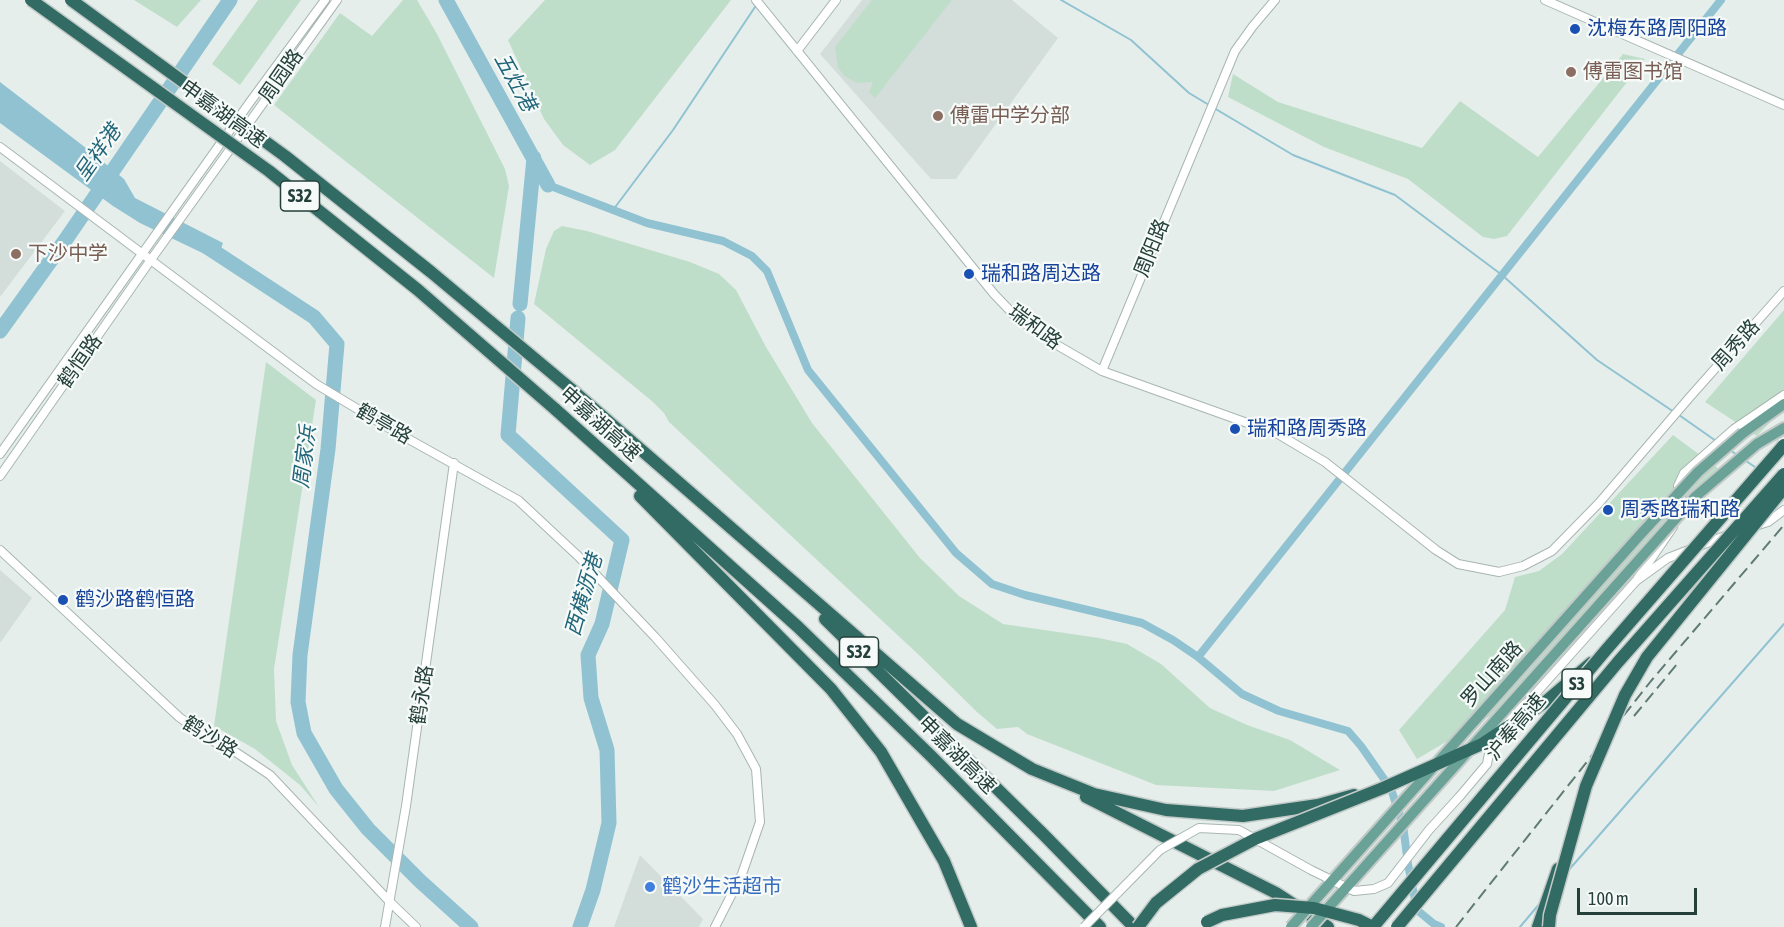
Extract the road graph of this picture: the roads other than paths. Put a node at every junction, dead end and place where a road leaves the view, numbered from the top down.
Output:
1 (31, 0) edge
2 (71, 0) edge
3 (325, 0) edge
4 (337, 0) edge
5 (756, 0) edge
6 (836, 0) edge
7 (1275, 0) edge
8 (1545, 0) edge
9 (797, 51) junction
10 (1784, 105) edge
11 (0, 147) edge
12 (152, 240) joint
13 (161, 246) joint
14 (141, 254) junction
15 (150, 261) junction
16 (1784, 291) edge
17 (1102, 371) junction
18 (571, 389) junction
19 (1784, 395) edge
20 (1784, 404) edge
21 (555, 409) junction
22 (1784, 428) edge
23 (1784, 445) edge
24 (0, 454) edge
25 (454, 463) junction
26 (1784, 474) edge
27 (0, 476) edge
28 (1784, 488) edge
29 (1358, 489) joint
30 (1784, 510) edge
31 (0, 550) edge
32 (1636, 581) junction
33 (1606, 650) junction
34 (1032, 769) junction
35 (1586, 786) junction
36 (1383, 788) junction
37 (390, 902) junction
38 (386, 927) edge
39 (416, 927) edge
40 (715, 927) edge
41 (971, 927) edge
42 (1084, 927) edge
43 (1100, 927) edge
44 (1136, 927) edge
45 (1197, 927) edge
46 (1291, 927) edge
47 (1311, 927) edge
48 (1328, 927) edge
49 (1373, 927) edge
50 (1397, 927) edge
51 (1538, 927) edge
52 (1549, 927) edge

1 - 21 highway, 申嘉湖高速 / S32, bridge
2 - 18 highway, 申嘉湖高速 / S32, bridge
3 - 12 street, 周园路
4 - 13 street, 周园路
5 - 9 street, 瑞和路
6 - 9 street
7 - 17 street, 周阳路
8 - 10 street
9 - 17 street, 瑞和路
11 - 14 street, 鹤亭路
12 - 14 street, 鹤恒路
13 - 15 street, 鹤恒路
14 - 15 street, 鹤亭路
14 - 24 street, 鹤恒路
15 - 25 street, 鹤亭路
15 - 27 street, 鹤恒路
16 - 29 street, 周秀路
17 - 29 street, 瑞和路
18 - 34 highway
18 - 44 highway, 申嘉湖高速 / S32
19 - 32 street, 罗山南路
20 - 46 main road, 罗山南路, bridge
21 - 41 highway
21 - 43 highway, 申嘉湖高速 / S32
22 - 47 main road, 罗山南路, bridge
23 - 33 highway, 沪奉高速 / S3, bridge
25 - 37 street, 鹤永路
25 - 40 street, 鹤亭路
26 - 50 highway, 沪奉高速 / S3, bridge
28 - 35 highway, bridge
30 - 32 street, 罗山南路
31 - 37 street, 鹤沙路
32 - 42 street, 罗山南路, bridge
33 - 36 highway, bridge
33 - 49 highway, 沪奉高速 / S3, bridge
34 - 36 highway, bridge
34 - 48 highway
35 - 51 highway, bridge
35 - 52 highway, bridge
36 - 44 highway, bridge
37 - 38 street, 鹤永路
37 - 39 street, 鹤沙路
45 - 49 highway, bridge

